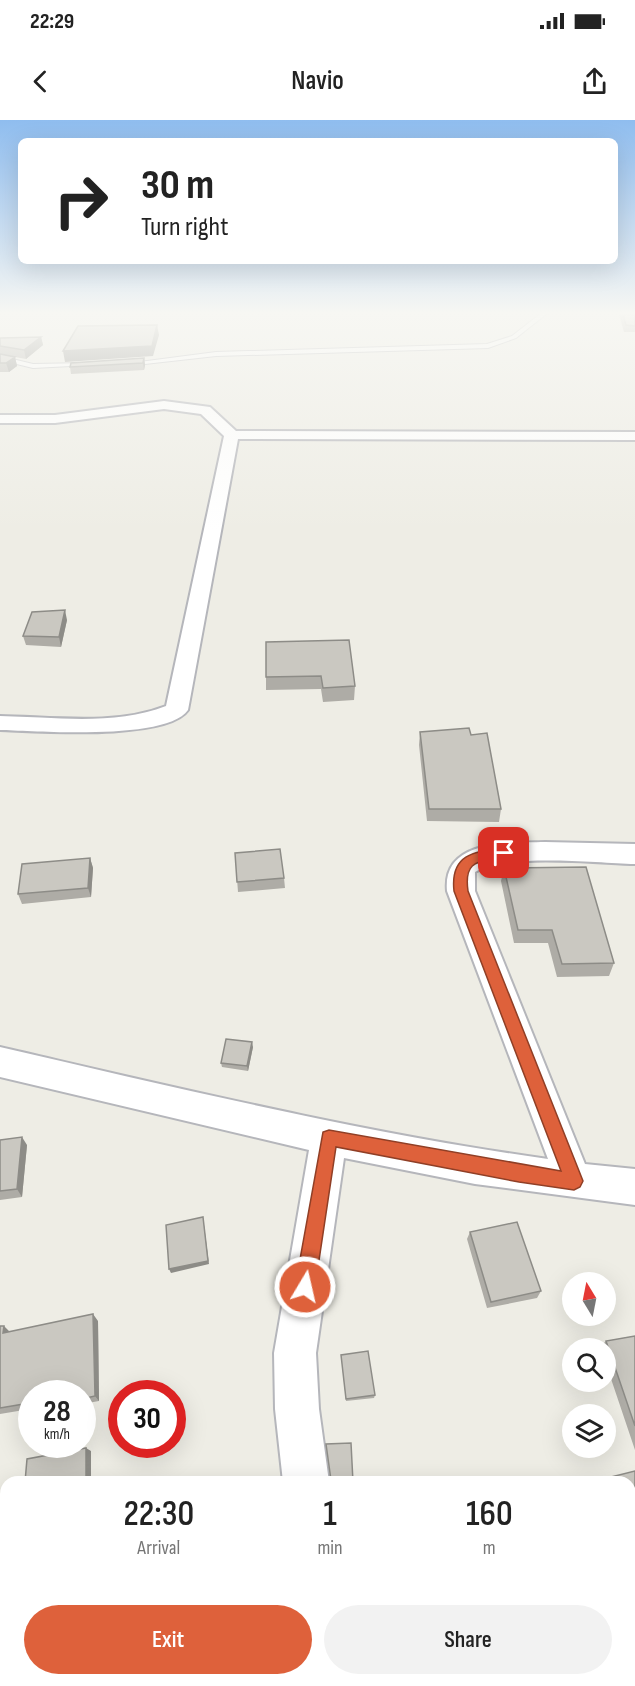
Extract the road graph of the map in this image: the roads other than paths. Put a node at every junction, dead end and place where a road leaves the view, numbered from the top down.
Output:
1 (0, 419) edge
2 (232, 435) junction
3 (635, 435) edge
4 (0, 723) edge
5 (635, 854) edge
6 (0, 1062) edge
7 (329, 1138) junction
8 (574, 1181) junction
9 (635, 1187) edge
10 (305, 1476) edge

1 - 2 street
2 - 3 street
2 - 4 street
5 - 8 street
6 - 7 street
7 - 8 street
7 - 10 street
8 - 9 street

